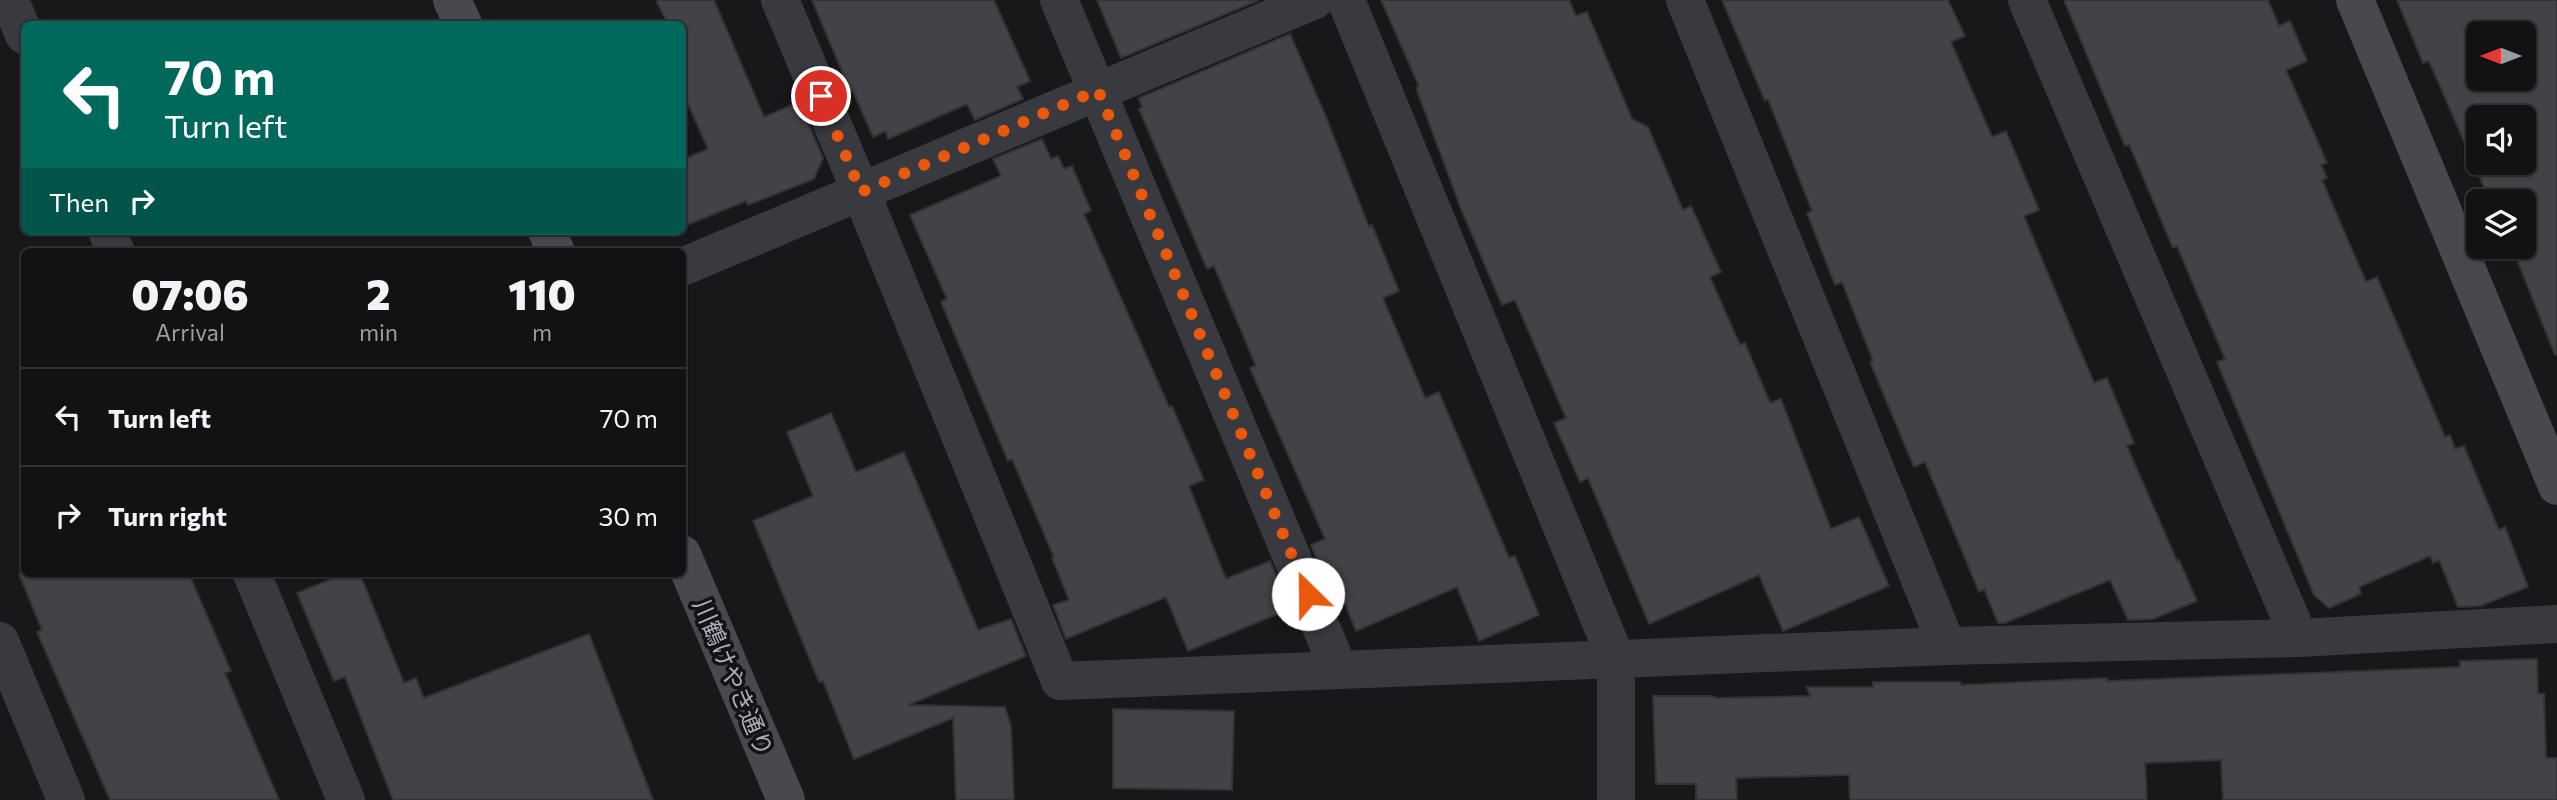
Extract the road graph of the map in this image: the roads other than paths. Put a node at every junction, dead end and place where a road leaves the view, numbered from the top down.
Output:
1 (10, 0) edge
2 (453, 0) edge
3 (780, 0) edge
4 (1059, 0) edge
5 (1315, 0) edge
6 (1346, 0) edge
7 (1685, 0) edge
8 (2027, 0) edge
9 (2355, 0) edge
10 (462, 21) edge
11 (21, 28) edge
12 (1098, 90) junction
13 (861, 192) junction
14 (686, 265) edge
15 (2557, 486) edge
16 (686, 563) edge
17 (253, 577) edge
18 (2557, 624) edge
19 (2299, 638) junction
20 (0, 641) edge
21 (1947, 646) junction
22 (1616, 659) junction
23 (1339, 670) junction
24 (66, 800) edge
25 (346, 800) edge
26 (786, 800) edge
27 (1616, 800) edge

1 - 11 street
2 - 10 street
3 - 13 street
4 - 12 street
5 - 12 street
6 - 22 street
7 - 21 street
8 - 19 street
9 - 15 street
12 - 13 street
12 - 23 street
13 - 14 street
13 - 23 street
16 - 26 street, 川鶴けやき通り
17 - 25 street
18 - 19 street
19 - 21 street
20 - 24 street
21 - 22 street
22 - 23 street
22 - 27 street

